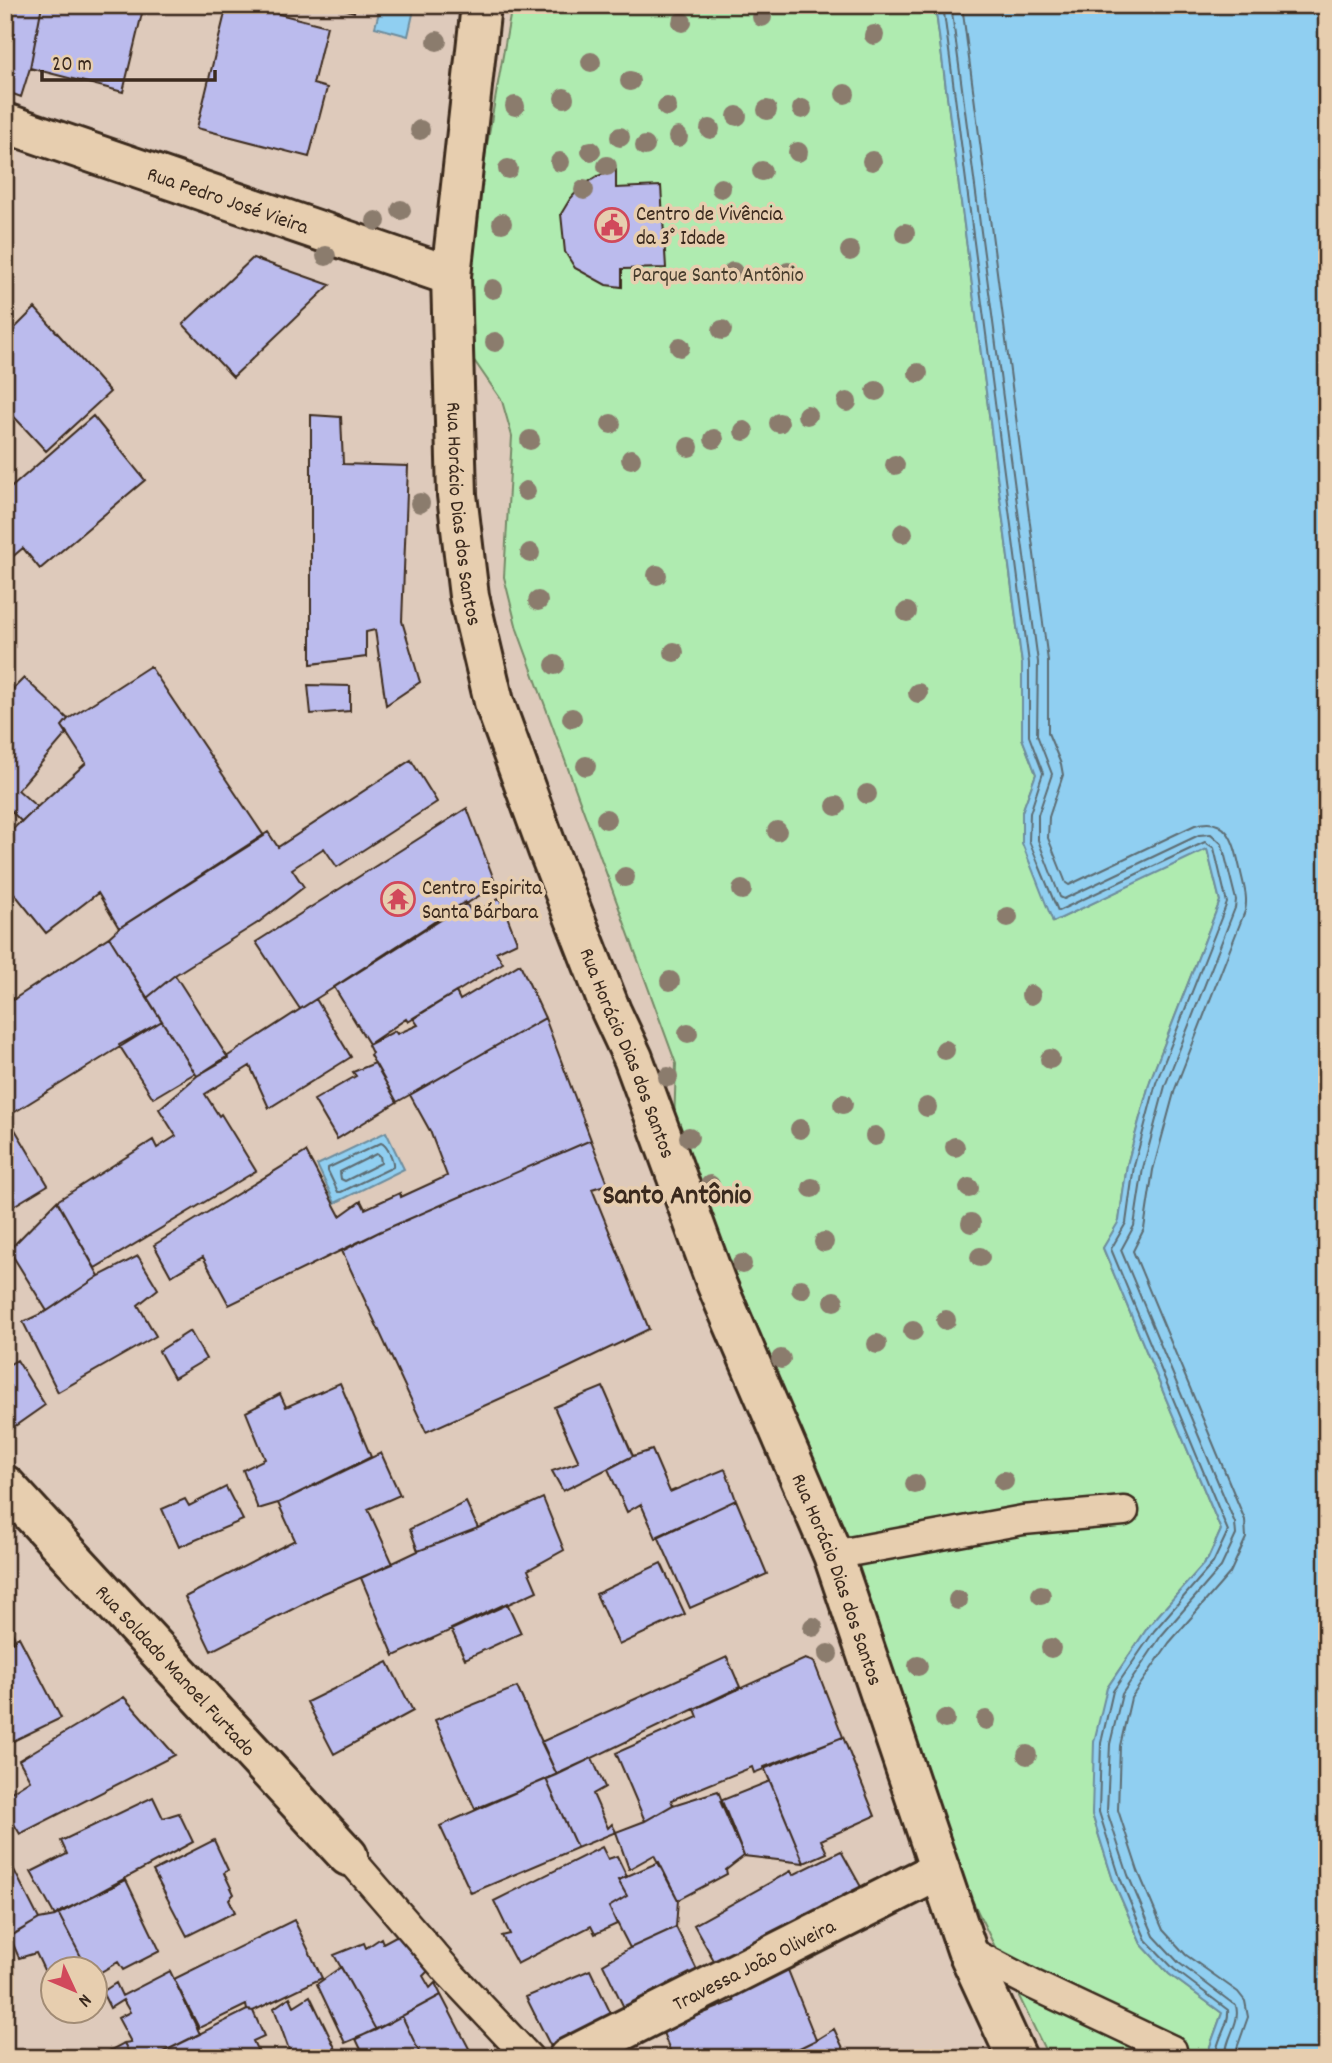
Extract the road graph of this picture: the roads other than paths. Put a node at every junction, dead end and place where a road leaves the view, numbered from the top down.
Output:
1 (481, 5) edge
2 (5, 123) edge
3 (451, 276) junction
4 (5, 1485) edge
5 (1124, 1511) dead end
6 (833, 1555) junction
7 (348, 1856) joint
8 (940, 1870) junction
9 (967, 1950) junction
10 (1172, 2050) dead end
11 (529, 2058) edge
12 (568, 2058) edge
13 (1017, 2058) edge

1 - 3 street, Rua Horácio Dias dos Santos
2 - 3 street, Rua Pedro José Vieira
3 - 6 street, Rua Horácio Dias dos Santos
4 - 7 street, Rua Soldado Manoel Furtado
5 - 6 lane
6 - 8 street, Rua Horácio Dias dos Santos
7 - 11 lane
8 - 9 street, Rua Horácio Dias dos Santos
8 - 12 street, Travessa João Oliveira
9 - 10 lane
9 - 13 street, Rua Horácio Dias dos Santos

